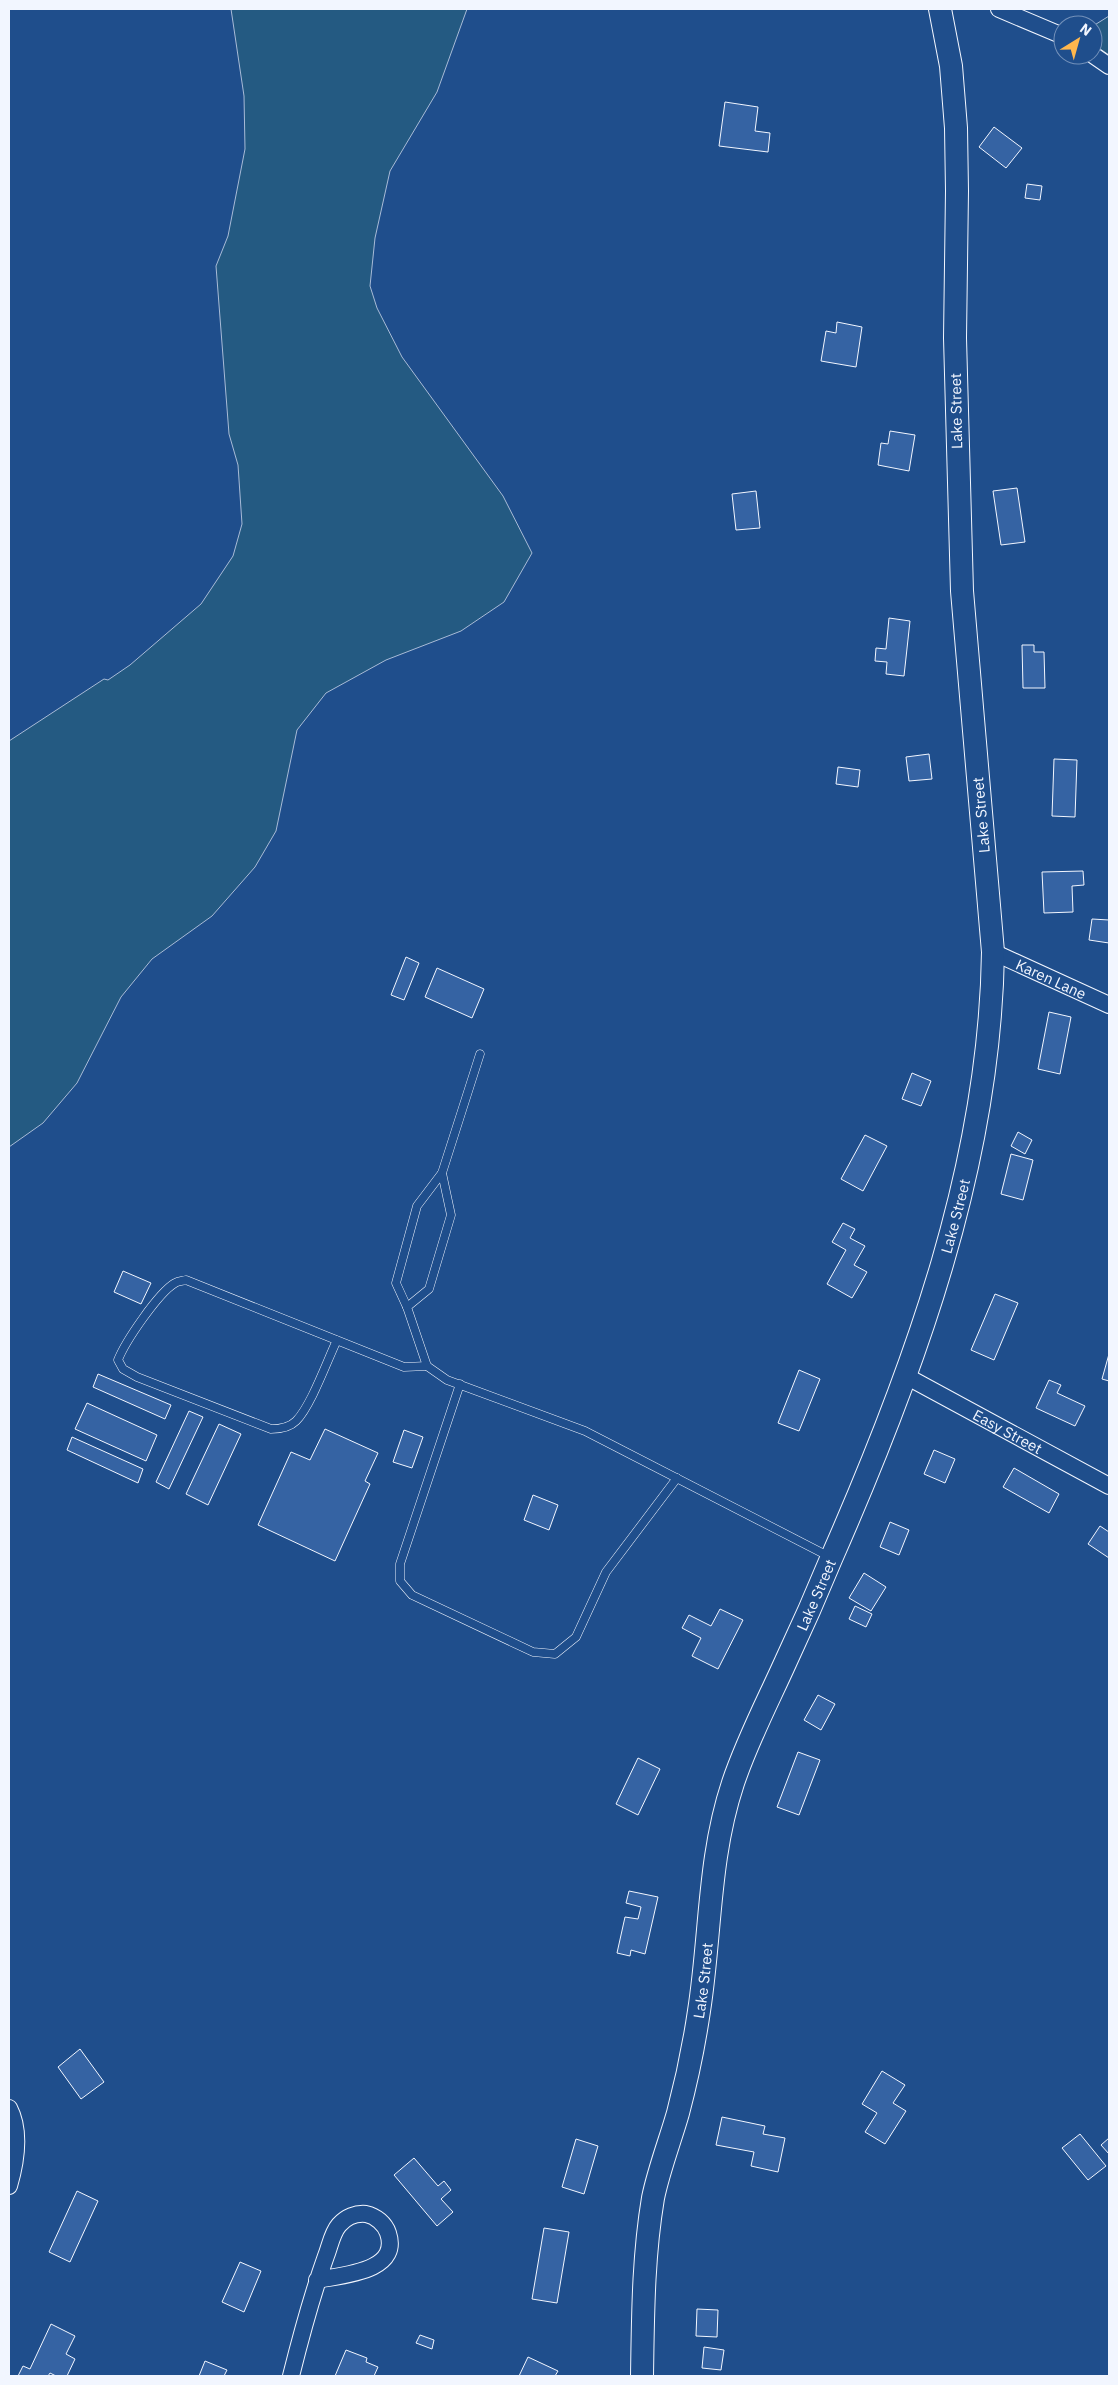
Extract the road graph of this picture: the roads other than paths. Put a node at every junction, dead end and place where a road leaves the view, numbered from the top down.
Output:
1 (940, 9) edge
2 (999, 9) edge
3 (1053, 32) edge
4 (993, 952) junction
5 (1109, 1005) edge
6 (480, 1054) dead end
7 (442, 1173) junction
8 (407, 1307) junction
9 (337, 1340) junction
10 (427, 1366) junction
11 (904, 1375) junction
12 (460, 1384) junction
13 (677, 1478) junction
14 (1109, 1486) edge
15 (832, 1558) junction
16 (9, 2108) edge
17 (9, 2186) edge
18 (317, 2280) junction
19 (291, 2376) edge
20 (642, 2376) edge

1 - 4 street, Lake Street
2 - 3 street
4 - 5 street, Karen Lane
4 - 11 street, Lake Street
6 - 7 lane
7 - 8 lane
7 - 8 lane
8 - 10 lane
9 - 9 lane
9 - 10 lane
10 - 12 lane
11 - 14 street, Easy Street
11 - 15 street, Lake Street
12 - 13 lane
12 - 13 lane
13 - 15 lane
15 - 20 street, Lake Street
16 - 17 street
18 - 18 street
18 - 19 street

